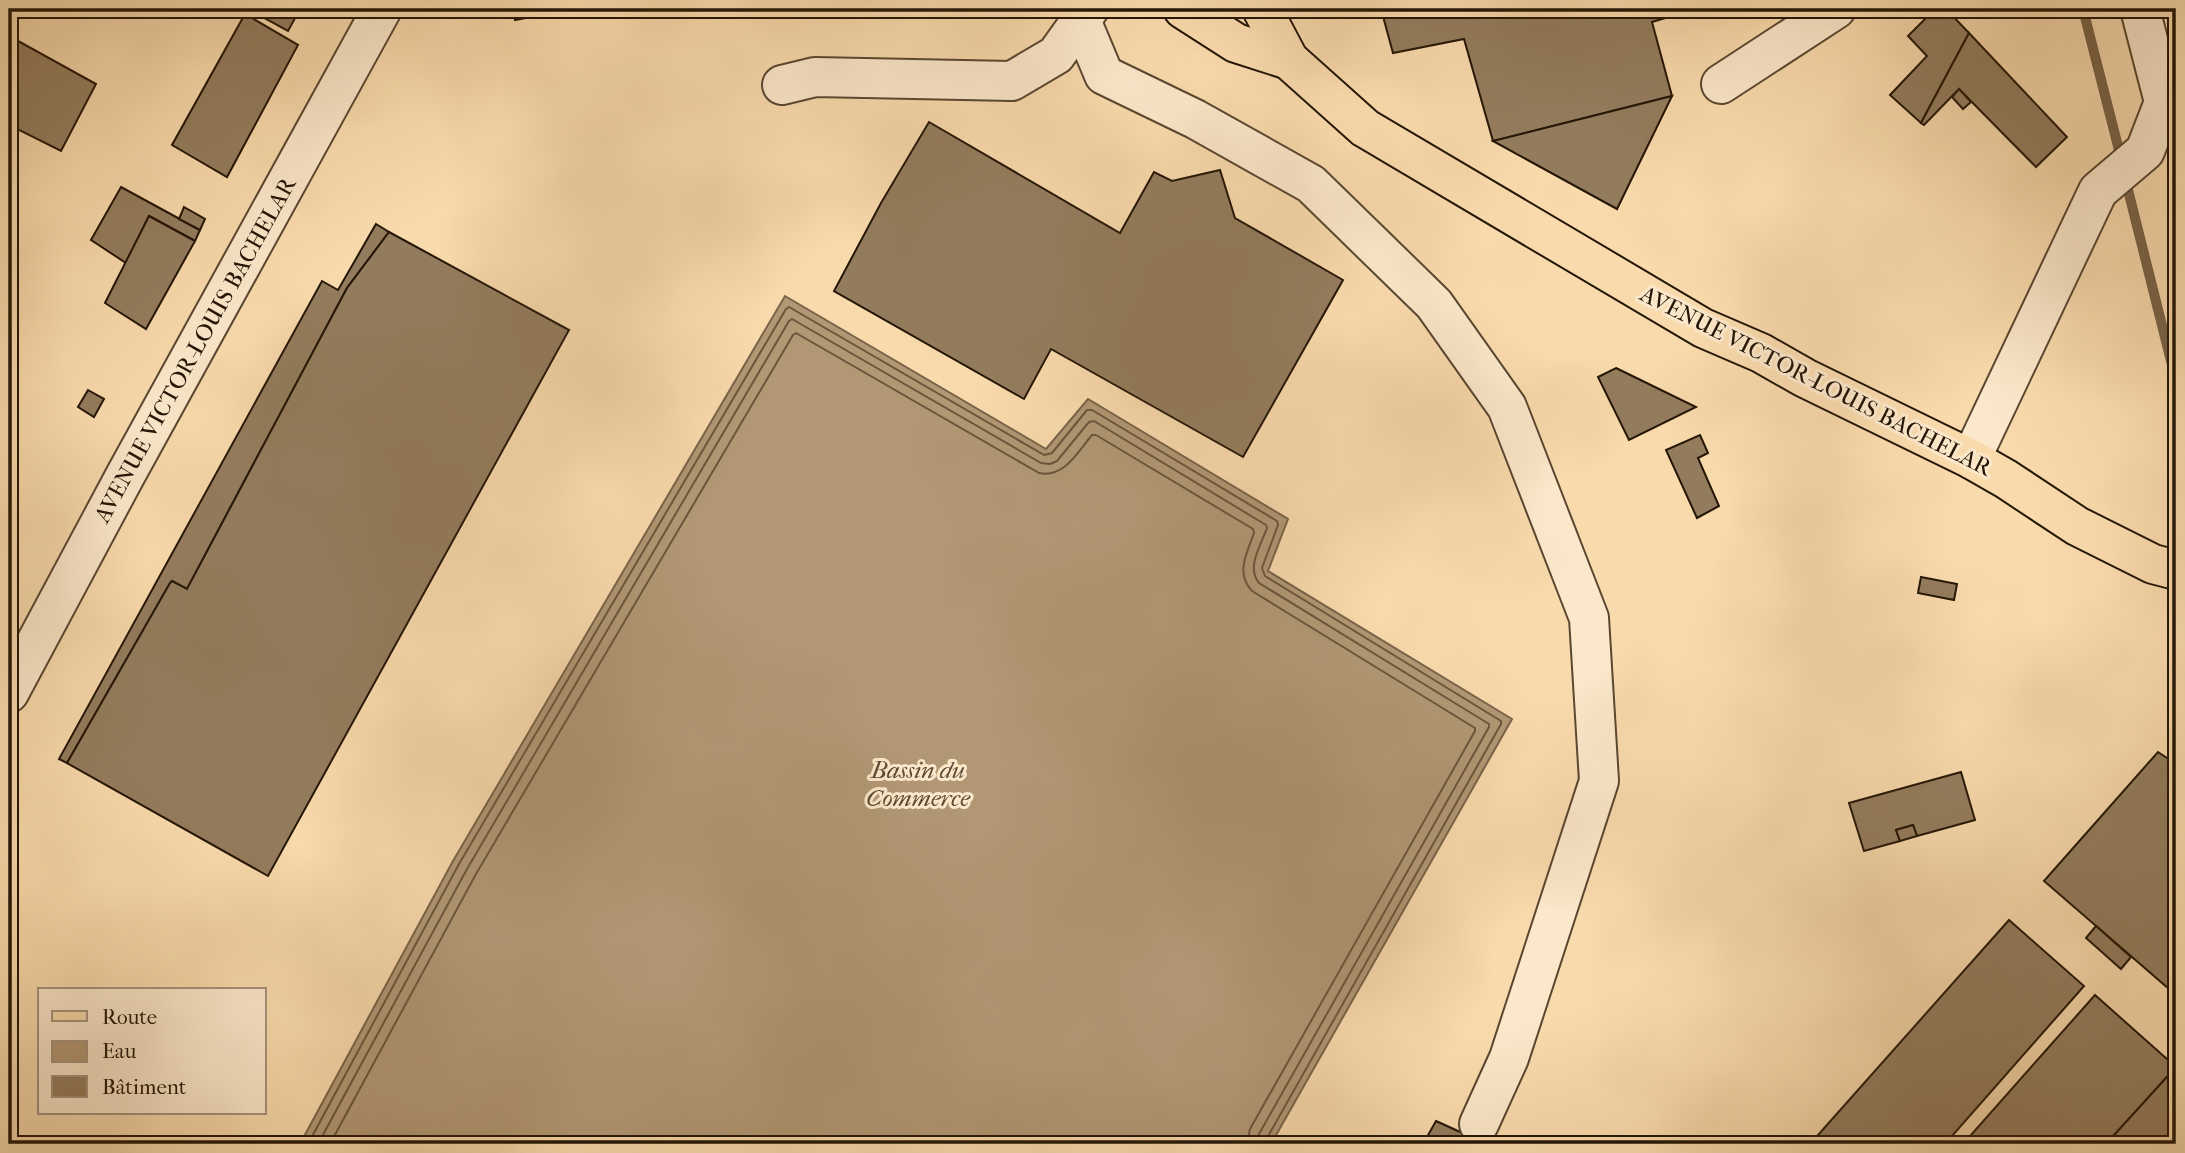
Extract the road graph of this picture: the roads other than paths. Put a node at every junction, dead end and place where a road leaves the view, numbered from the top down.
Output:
1 (382, 9) edge
2 (1183, 9) edge
3 (1262, 9) edge
4 (1836, 9) edge
5 (2140, 9) edge
6 (1085, 15) edge
7 (1289, 60) junction
8 (1721, 84) dead end
9 (782, 85) dead end
10 (1971, 459) junction
11 (2176, 570) edge
12 (9, 693) edge
13 (1479, 1124) dead end

1 - 12 street, AVENUE VICTOR-LOUIS BACHELAR
2 - 7 main road, AVENUE VICTOR-LOUIS BACHELAR
3 - 7 main road, AVENUE VICTOR-LOUIS BACHELAR
4 - 8 street
5 - 10 street
6 - 9 street
6 - 13 street
7 - 10 main road, AVENUE VICTOR-LOUIS BACHELAR
10 - 11 main road, AVENUE VICTOR-LOUIS BACHELAR

